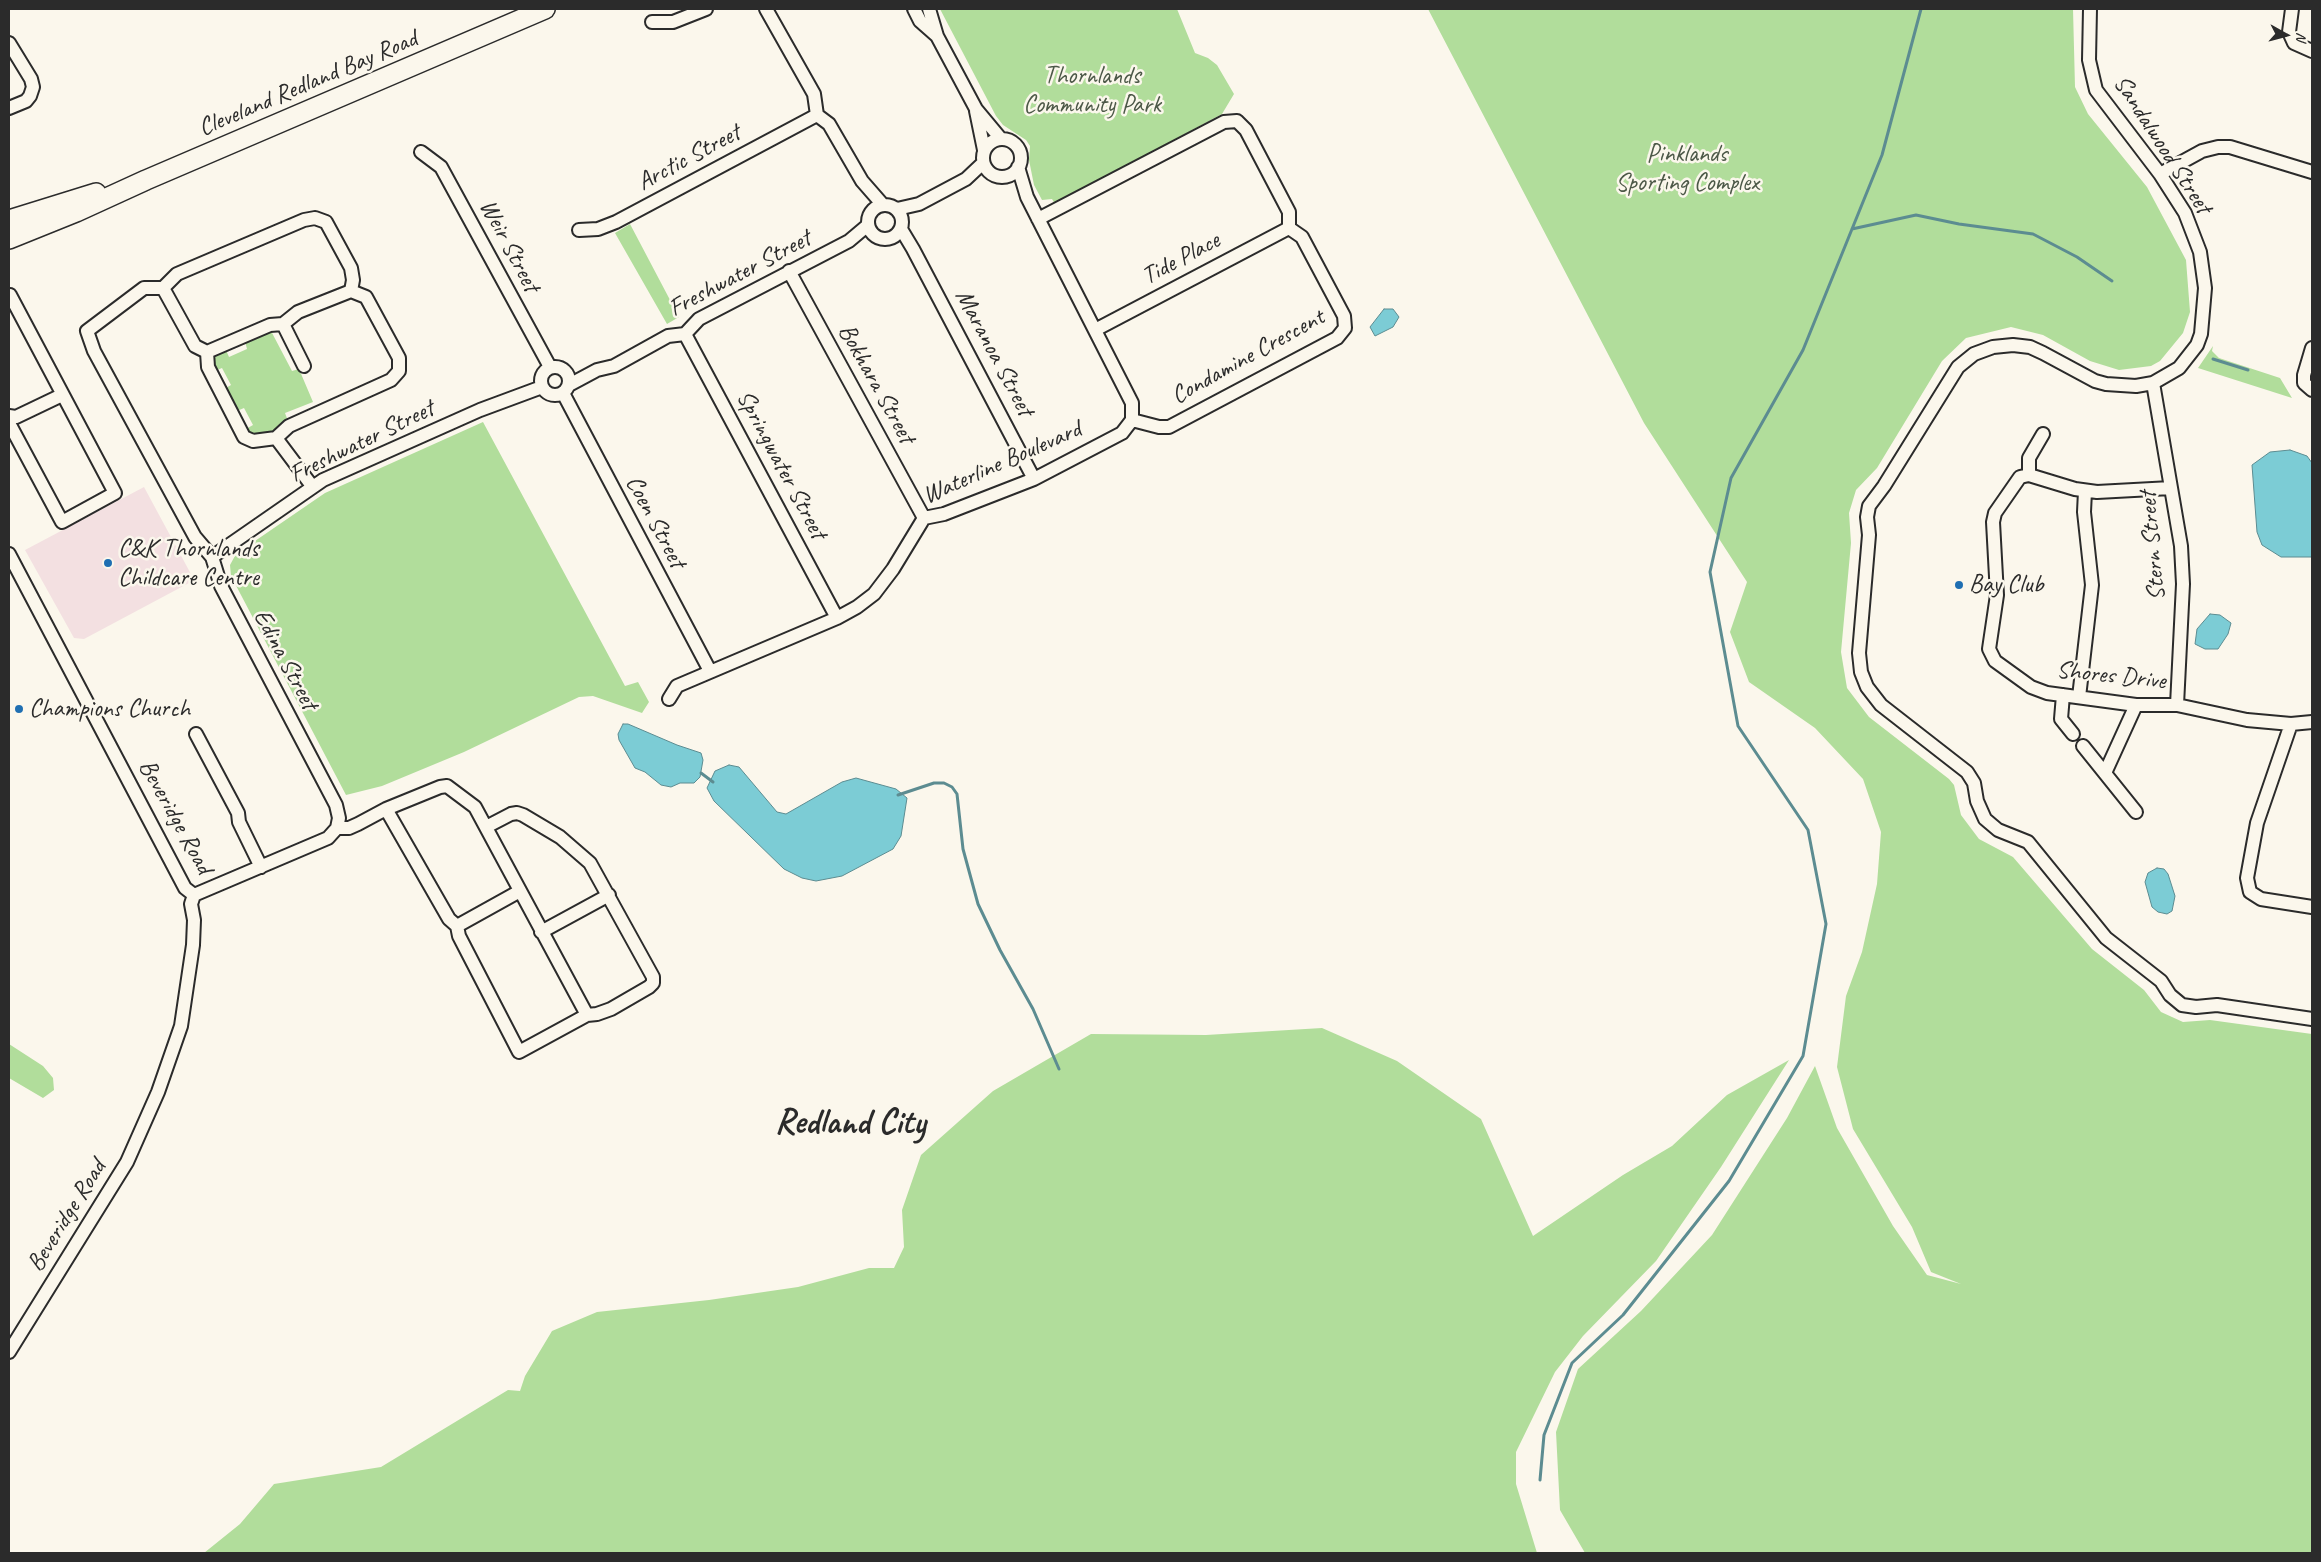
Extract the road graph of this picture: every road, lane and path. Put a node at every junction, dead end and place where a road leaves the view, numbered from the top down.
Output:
1 (545, 9) edge
2 (706, 9) edge
3 (766, 9) edge
4 (914, 9) edge
5 (929, 9) edge
6 (2090, 9) edge
7 (2292, 9) edge
8 (652, 22) dead end
9 (937, 36) junction
10 (9, 43) edge
11 (2312, 51) edge
12 (9, 108) edge
13 (976, 109) junction
14 (817, 115) junction
15 (1001, 139) junction
16 (421, 152) dead end
17 (984, 157) junction
18 (1018, 167) junction
19 (2312, 172) edge
20 (992, 174) junction
21 (2160, 174) junction
22 (1006, 176) junction
23 (966, 179) junction
24 (146, 180) junction
25 (862, 181) junction
26 (1027, 197) junction
27 (919, 204) junction
28 (883, 205) junction
29 (896, 209) junction
30 (871, 212) junction
31 (1038, 219) junction
32 (9, 220) edge
33 (868, 225) junction
34 (1288, 228) junction
35 (579, 230) dead end
36 (894, 232) junction
37 (9, 239) edge
38 (849, 241) junction
39 (789, 272) junction
40 (162, 288) junction
41 (351, 291) junction
42 (10, 295) edge
43 (283, 324) junction
44 (1095, 330) junction
45 (685, 334) junction
46 (2312, 348) edge
47 (207, 352) junction
48 (304, 366) dead end
49 (550, 367) junction
50 (563, 368) junction
51 (597, 370) junction
52 (2154, 383) junction
53 (542, 386) junction
54 (566, 389) junction
55 (2312, 390) edge
56 (62, 395) junction
57 (9, 416) edge
58 (1132, 420) junction
59 (9, 423) edge
60 (2043, 434) dead end
61 (276, 438) junction
62 (2029, 475) junction
63 (1034, 479) junction
64 (312, 486) junction
65 (2171, 488) junction
66 (2085, 492) junction
67 (924, 518) junction
68 (9, 554) edge
69 (212, 557) junction
70 (837, 618) junction
71 (710, 671) junction
72 (2063, 695) junction
73 (2079, 697) junction
74 (669, 699) dead end
75 (2136, 705) junction
76 (2177, 705) junction
77 (2312, 722) edge
78 (2291, 724) junction
79 (196, 734) dead end
80 (2073, 734) dead end
81 (2083, 746) dead end
82 (2105, 773) junction
83 (386, 809) junction
84 (2136, 812) dead end
85 (486, 827) junction
86 (337, 828) junction
87 (261, 867) junction
88 (520, 891) junction
89 (194, 895) junction
90 (609, 895) junction
91 (2312, 907) edge
92 (457, 926) junction
93 (541, 932) junction
94 (587, 1015) junction
95 (2312, 1019) edge
96 (9, 1352) edge

1 - 24 highway, Cleveland Redland Bay Road
2 - 8 street
3 - 14 street
4 - 9 street
5 - 9 street
6 - 21 street, Sandalwood Street
7 - 11 street
9 - 13 street
10 - 12 street
13 - 15 street
13 - 17 street
14 - 25 street
14 - 35 street, Arctic Street
15 - 17 street
15 - 18 street
16 - 49 street, Weir Street
17 - 20 street
17 - 23 street
18 - 22 street
18 - 26 street
19 - 21 street
20 - 22 street
20 - 23 street
21 - 52 street, Sandalwood Street
22 - 26 street
23 - 27 street
24 - 32 highway, Cleveland Redland Bay Road
24 - 37 highway, Cleveland Redland Bay Road
25 - 28 street
25 - 30 street
26 - 31 street
27 - 29 street
27 - 36 street
28 - 29 street
28 - 30 street
29 - 36 street
30 - 33 street
31 - 34 street
31 - 44 street
33 - 36 street
33 - 38 street, Freshwater Street
34 - 44 street, Tide Place
34 - 58 street, Condamine Crescent
36 - 38 street, Freshwater Street
36 - 63 street, Maranoa Street
38 - 39 street, Freshwater Street
39 - 45 street, Freshwater Street
39 - 67 street, Bokhara Street
40 - 41 street
40 - 47 street
40 - 69 street, Edina Street
41 - 43 street
41 - 61 street
42 - 56 street
43 - 47 street
43 - 48 street
44 - 58 street
45 - 51 street, Freshwater Street
45 - 70 street, Springwater Street
46 - 55 street
47 - 61 street
49 - 50 street
49 - 53 street
50 - 51 street, Freshwater Street
50 - 54 street
51 - 54 street, Freshwater Street
52 - 65 street, Stern Street
52 - 95 street
53 - 54 street
53 - 64 street, Freshwater Street
54 - 71 street, Coen Street
56 - 57 street
56 - 59 street
58 - 63 street, Waterline Boulevard
60 - 62 street
61 - 64 street
62 - 66 street
62 - 72 street, Shores Drive
63 - 67 street, Waterline Boulevard
64 - 69 street, Freshwater Street
65 - 66 street
65 - 76 street, Stern Street
66 - 73 street
67 - 70 street, Waterline Boulevard
68 - 89 street, Beveridge Road
69 - 86 street, Edina Street
70 - 71 street, Waterline Boulevard
71 - 74 street, Waterline Boulevard
72 - 73 street, Shores Drive
72 - 80 street
73 - 75 street, Shores Drive
75 - 76 street, Shores Drive
75 - 82 street
76 - 78 street, Shores Drive
77 - 78 street, Shores Drive
78 - 91 street
79 - 87 street
81 - 82 street
82 - 84 street
83 - 85 street
83 - 86 street
83 - 92 street
85 - 88 street
85 - 90 street
86 - 87 street
87 - 89 street
88 - 92 street
88 - 93 street
89 - 96 street, Beveridge Road
90 - 93 street
90 - 94 street
92 - 94 street
93 - 94 street

